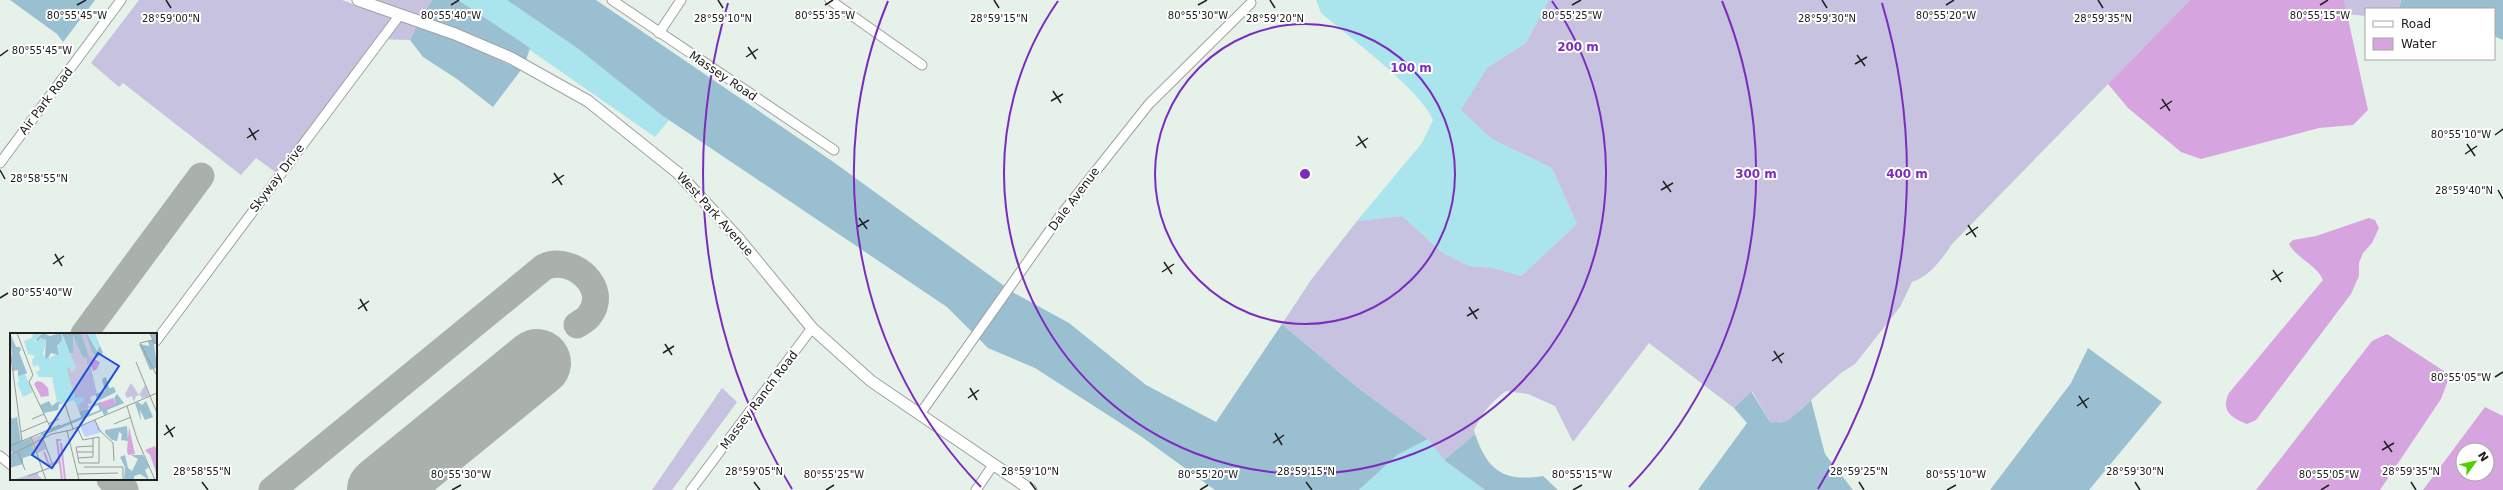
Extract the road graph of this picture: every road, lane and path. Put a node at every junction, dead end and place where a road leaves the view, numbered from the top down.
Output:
1 (121, 0) edge
2 (358, 0) edge
3 (612, 0) edge
4 (681, 0) edge
5 (830, 0) edge
6 (1251, 2) dead end
7 (399, 16) junction
8 (659, 33) junction
9 (922, 65) dead end
10 (834, 150) dead end
11 (0, 163) edge
12 (812, 328) junction
13 (157, 340) edge
14 (920, 414) junction
15 (0, 456) edge
16 (10, 464) edge
17 (993, 465) junction
18 (692, 490) edge
19 (976, 490) edge
20 (1031, 490) edge

1 - 11 street, Air Park Road
2 - 7 street, West Park Avenue
3 - 8 street, Massey Road
4 - 8 street
5 - 9 street
6 - 14 street, Dale Avenue
7 - 12 street, West Park Avenue
7 - 13 street, Skyway Drive
8 - 10 street, Massey Road
12 - 14 street, West Park Avenue
12 - 18 street, Massey Ranch Road
14 - 17 street, West Park Avenue
15 - 16 street
17 - 19 street
17 - 20 street, West Park Avenue

